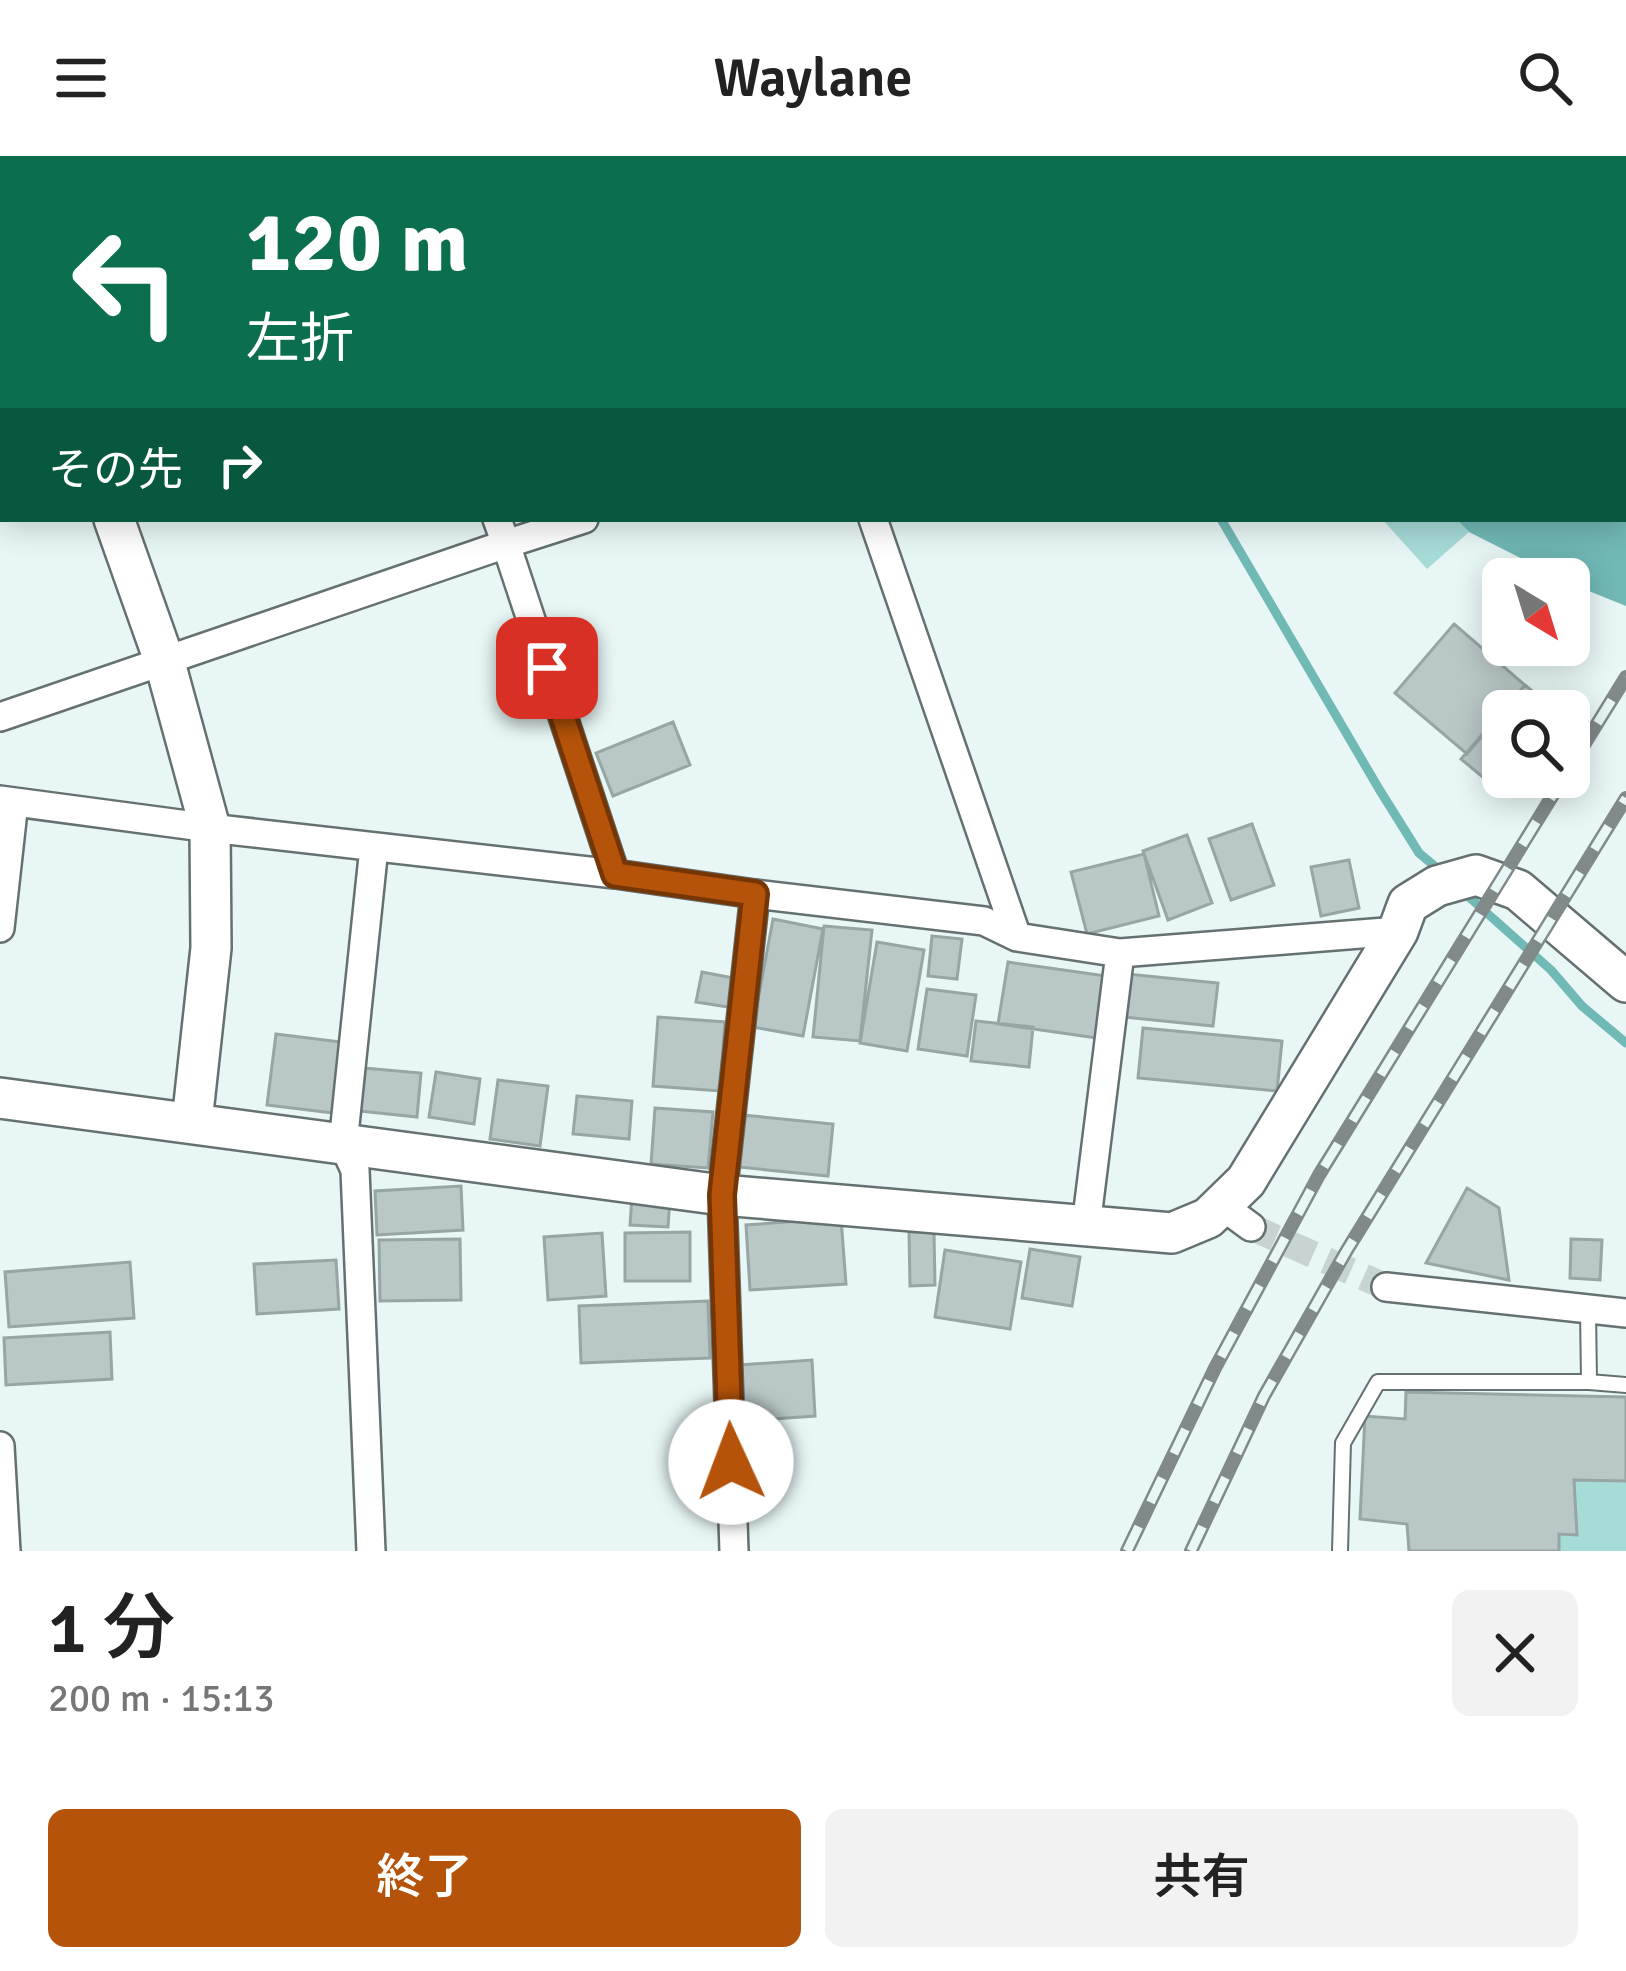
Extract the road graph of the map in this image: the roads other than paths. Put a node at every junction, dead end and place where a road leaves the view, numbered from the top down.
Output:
1 (115, 522) edge
2 (565, 522) edge
3 (874, 522) edge
4 (502, 532) edge
5 (165, 663) junction
6 (0, 717) edge
7 (7, 801) edge
8 (210, 827) junction
9 (374, 847) junction
10 (615, 874) junction
11 (755, 894) junction
12 (0, 928) edge
13 (1398, 931) junction
14 (1017, 937) junction
15 (1120, 953) junction
16 (1626, 982) edge
17 (0, 1098) edge
18 (192, 1122) junction
19 (343, 1144) junction
20 (722, 1195) junction
21 (1087, 1226) junction
22 (1386, 1288) tunnel mouth
23 (1588, 1309) junction
24 (1626, 1313) edge
25 (1588, 1382) junction
26 (1626, 1385) edge
27 (0, 1446) edge
28 (5, 1551) edge
29 (371, 1551) edge
30 (734, 1551) edge
31 (1340, 1551) edge

1 - 5 street
2 - 4 street
3 - 14 street
4 - 5 street
4 - 10 street
5 - 6 street
5 - 8 street
7 - 8 street
7 - 12 street
8 - 9 street
8 - 18 street
9 - 10 street
9 - 19 street
10 - 11 street
11 - 14 street
11 - 20 street
13 - 15 street
13 - 16 street
13 - 21 street
14 - 15 street
15 - 21 street
17 - 18 street
18 - 19 street
19 - 20 street
19 - 29 street
20 - 21 street
20 - 30 street
22 - 23 street
23 - 24 street
23 - 25 lane
25 - 26 lane
25 - 31 lane
27 - 28 street

